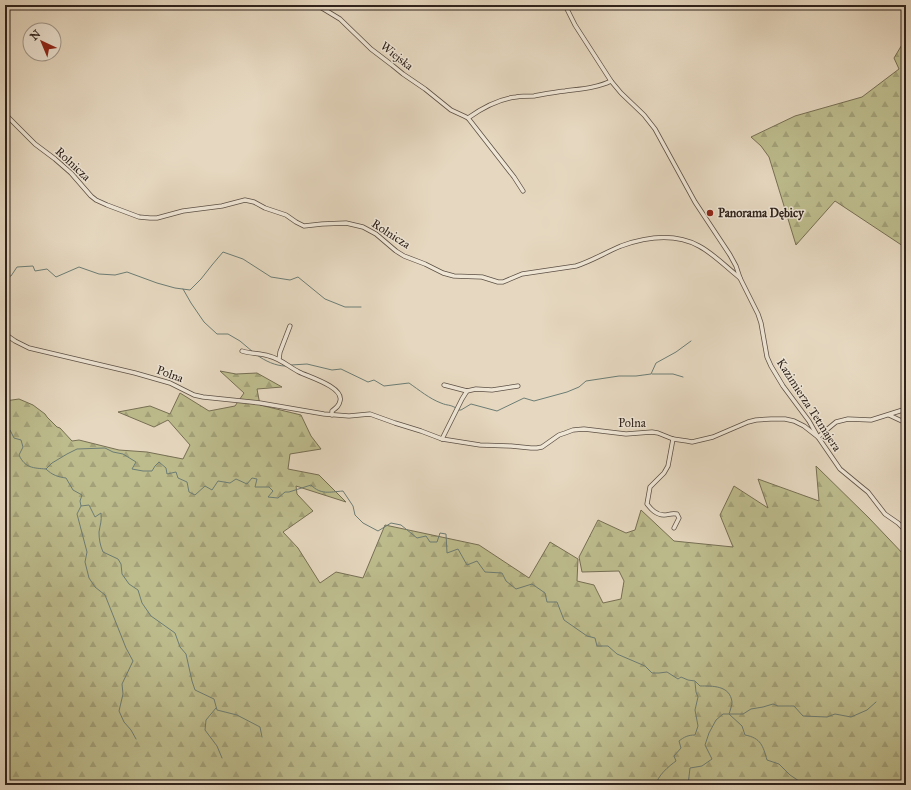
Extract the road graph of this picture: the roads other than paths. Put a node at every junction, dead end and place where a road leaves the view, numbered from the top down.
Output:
1 (317, 5) edge
2 (565, 5) edge
3 (611, 81) junction
4 (5, 114) edge
5 (468, 118) junction
6 (523, 191) dead end
7 (740, 278) junction
8 (290, 326) dead end
9 (5, 334) edge
10 (242, 351) dead end
11 (278, 359) junction
12 (444, 385) dead end
13 (518, 386) dead end
14 (468, 391) junction
15 (906, 409) edge
16 (332, 415) junction
17 (889, 415) junction
18 (906, 423) edge
19 (818, 437) junction
20 (442, 439) junction
21 (673, 439) junction
22 (674, 528) dead end
23 (906, 531) edge

1 - 5 street, Wiejska
2 - 3 street, Kazimierza Tetmajera
3 - 5 street
3 - 7 street, Kazimierza Tetmajera
4 - 7 street, Rolnicza
5 - 6 street, Wiejska
7 - 19 street, Kazimierza Tetmajera
8 - 11 street
9 - 16 street, Polna
10 - 11 street
11 - 16 street
12 - 14 street
13 - 14 street
14 - 20 street
15 - 17 street
16 - 20 street, Polna
17 - 18 street
17 - 19 street
19 - 21 street, Polna
19 - 23 street, Kazimierza Tetmajera
20 - 21 street, Polna
21 - 22 street

